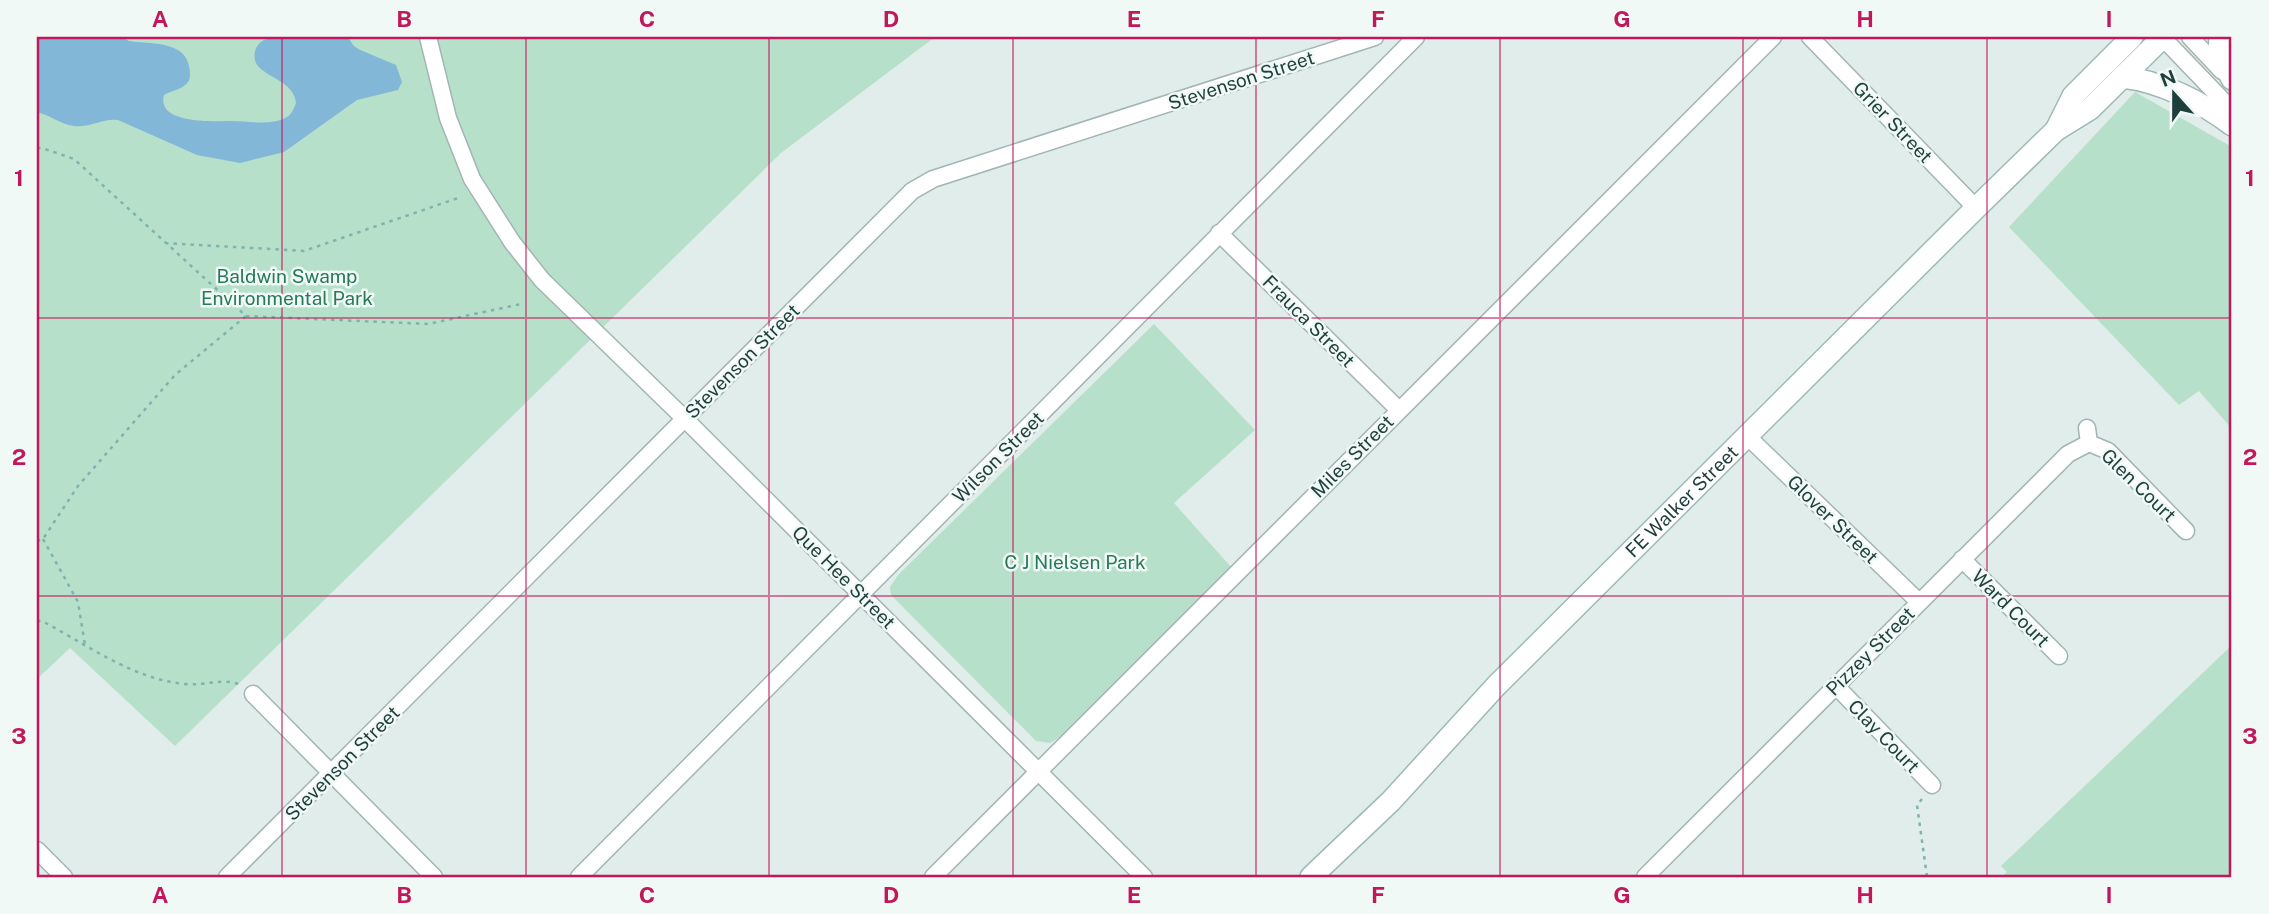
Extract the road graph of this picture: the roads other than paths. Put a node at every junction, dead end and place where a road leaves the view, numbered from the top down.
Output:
1 (428, 37) edge
2 (1375, 37) edge
3 (1416, 37) edge
4 (1773, 37) edge
5 (1810, 37) edge
6 (2132, 37) edge
7 (2162, 37) edge
8 (2190, 37) edge
9 (2220, 37) edge
10 (2122, 77) junction
11 (2232, 80) edge
12 (2232, 110) edge
13 (2232, 125) edge
14 (2056, 130) junction
15 (1976, 208) junction
16 (1219, 233) junction
17 (1399, 410) junction
18 (685, 419) junction
19 (2088, 435) joint
20 (1747, 436) junction
21 (2186, 531) dead end
22 (1962, 559) junction
23 (862, 595) junction
24 (1919, 602) junction
25 (2059, 656) dead end
26 (1836, 686) junction
27 (253, 694) road end
28 (1038, 771) junction
29 (331, 774) junction
30 (1932, 785) road end
31 (37, 850) edge
32 (64, 877) edge
33 (227, 877) edge
34 (434, 877) edge
35 (579, 877) edge
36 (933, 877) edge
37 (1144, 877) edge
38 (1311, 877) edge
39 (1645, 877) edge

1 - 18 street, Que Hee Street
2 - 18 street, Stevenson Street
3 - 16 street, Wilson Street
4 - 17 street, Miles Street
5 - 15 street, Grier Street
6 - 14 main road, FE Walker Street
7 - 10 main road, FE Walker Street
7 - 12 street
8 - 11 street
9 - 11 main road
10 - 13 main road
10 - 14 main road, FE Walker Street
14 - 15 main road, FE Walker Street
15 - 20 main road, FE Walker Street
16 - 17 street, Frauca Street
16 - 23 street, Wilson Street
17 - 28 street, Miles Street
18 - 23 street, Que Hee Street
18 - 29 street, Stevenson Street
19 - 21 street, Glen Court
19 - 22 street, Pizzey Street
20 - 24 street, Glover Street
20 - 38 main road, FE Walker Street
22 - 24 street, Pizzey Street
22 - 25 street, Ward Court
23 - 28 street, Que Hee Street
23 - 35 street, Wilson Street
24 - 26 street, Pizzey Street
26 - 30 street, Clay Court
26 - 39 street, Pizzey Street
27 - 29 street
28 - 36 street, Miles Street
28 - 37 street, Que Hee Street
29 - 33 street, Stevenson Street
29 - 34 street
31 - 32 street

